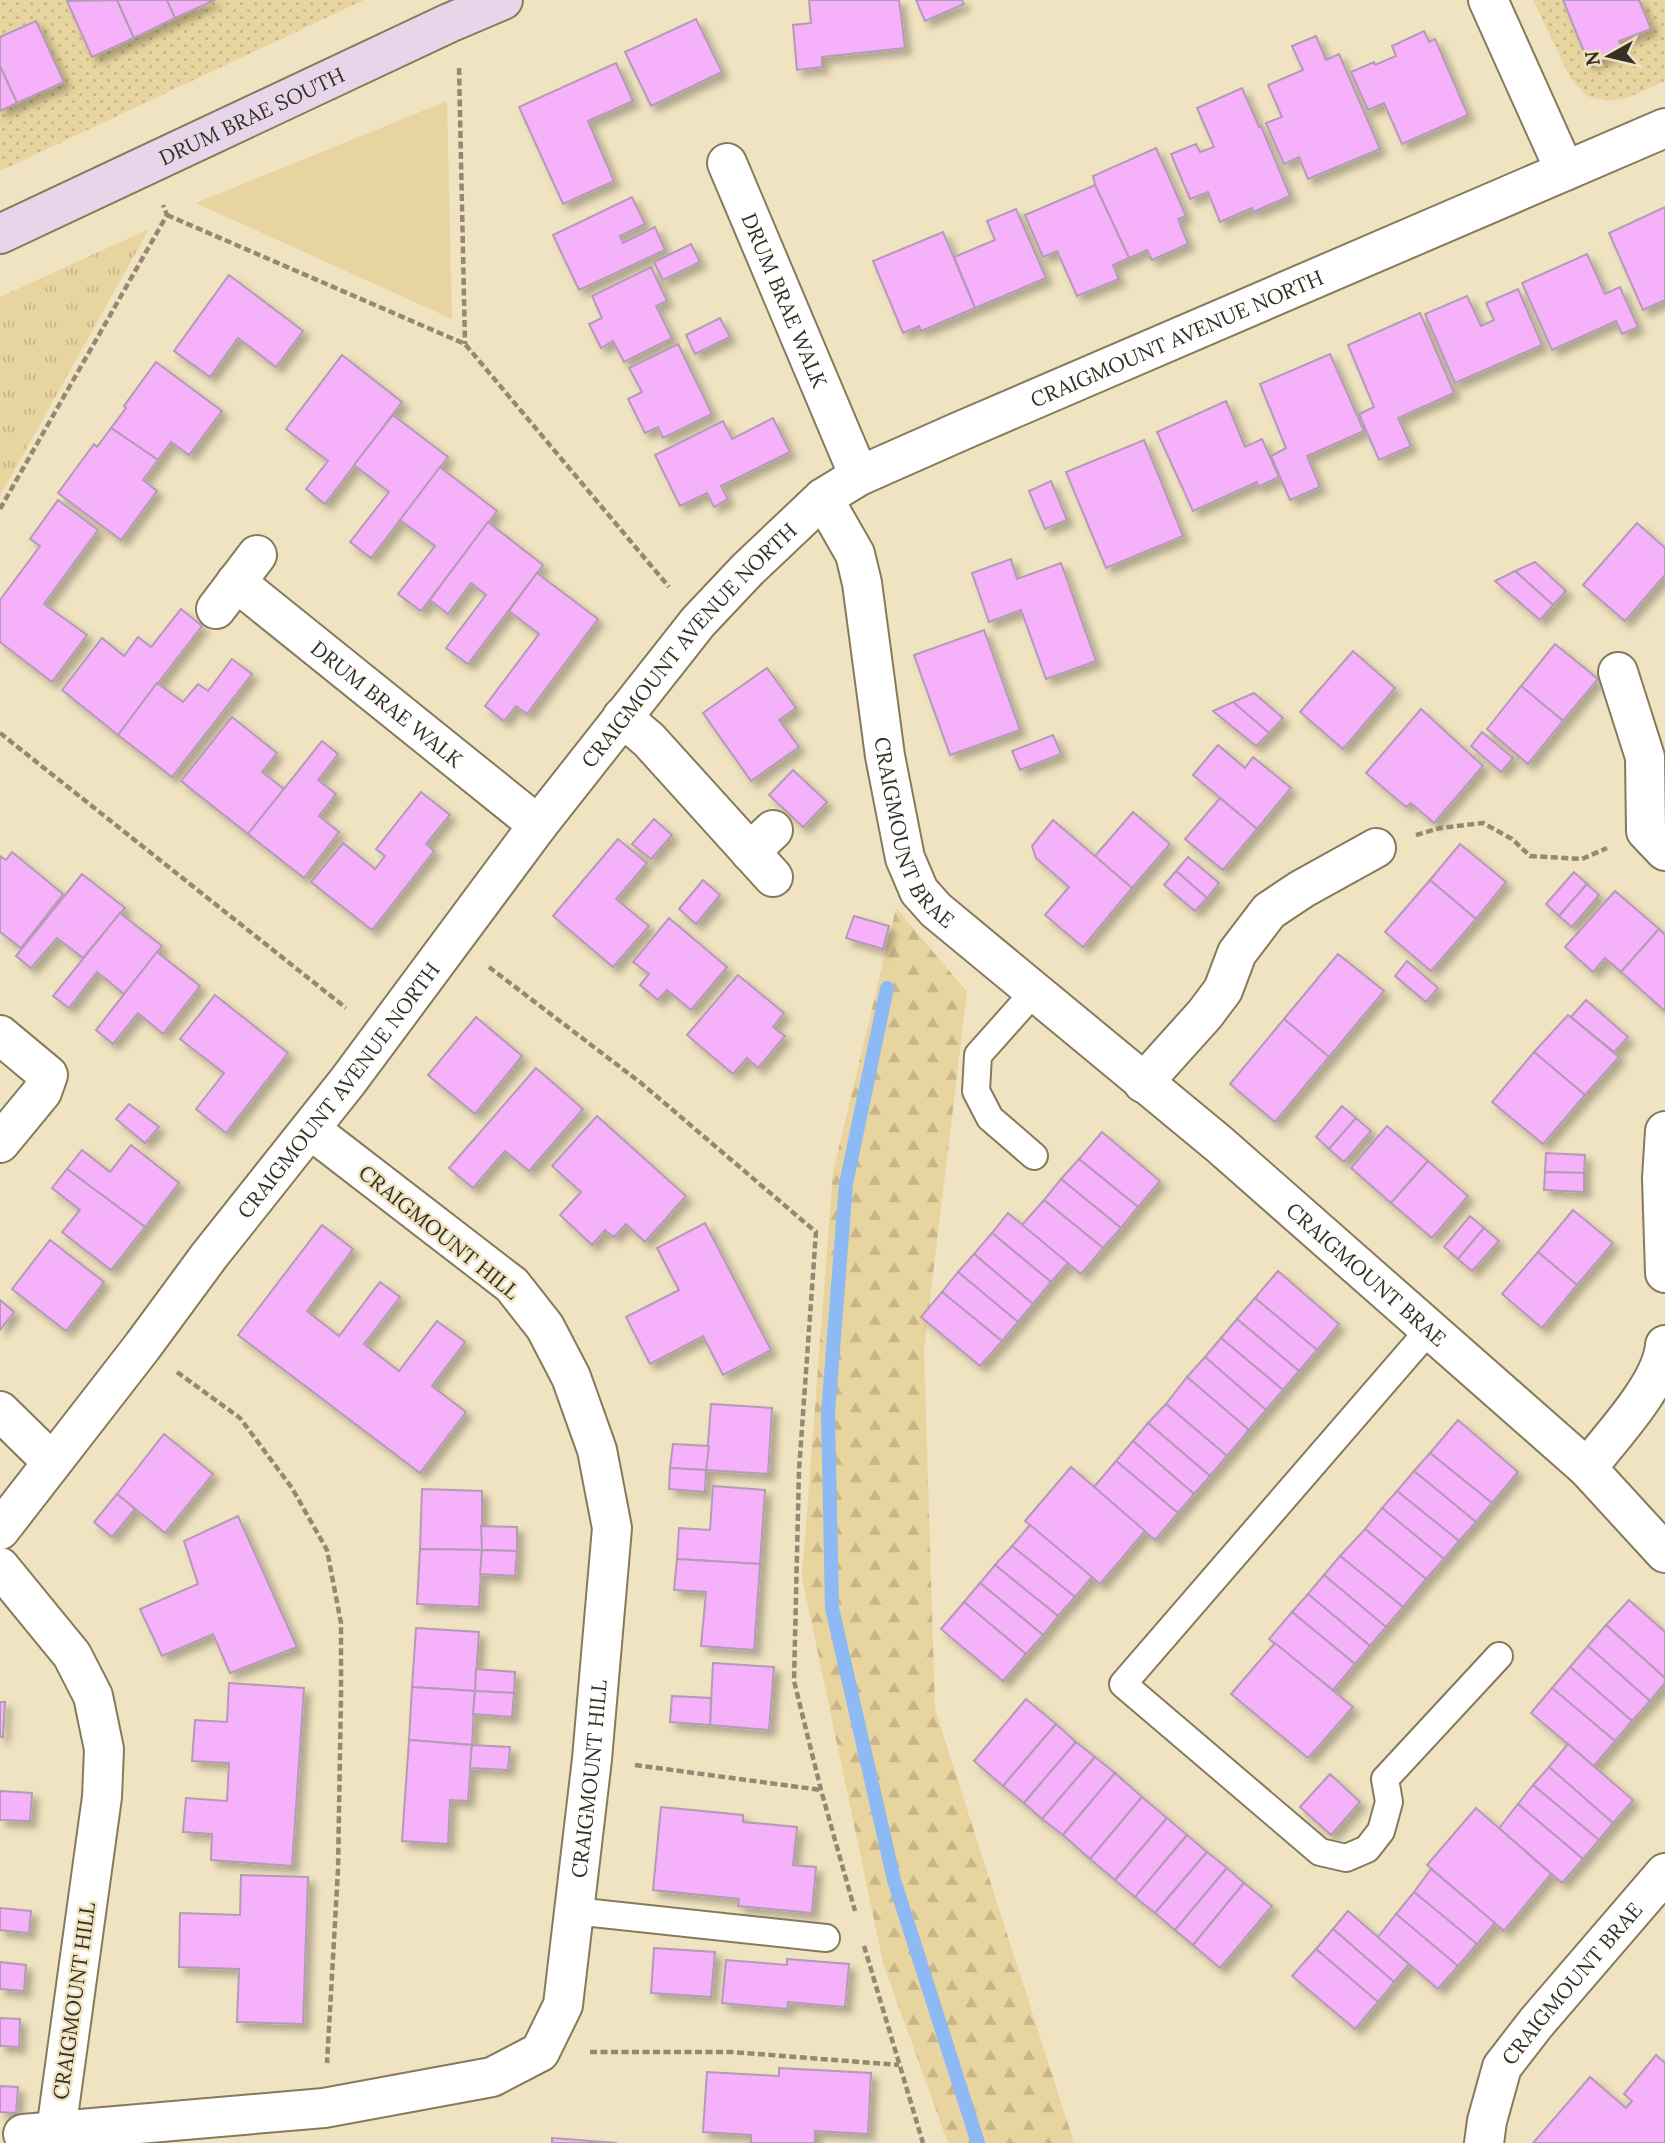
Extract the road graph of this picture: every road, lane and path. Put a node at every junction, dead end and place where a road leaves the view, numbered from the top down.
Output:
1 (503, 0) edge
2 (1488, 0) edge
3 (449, 23) junction
4 (1665, 128) edge
5 (727, 163) dead end
6 (150, 165) junction
7 (1565, 171) junction
8 (167, 215) junction
9 (0, 234) edge
10 (465, 344) junction
11 (859, 476) junction
12 (823, 498) junction
13 (0, 509) edge
14 (236, 582) dead end
15 (698, 622) junction
16 (1618, 672) dead end
17 (622, 716) junction
18 (0, 733) edge
19 (538, 825) junction
20 (1655, 841) edge
21 (1376, 848) joint
22 (765, 853) dead end
23 (454, 940) junction
24 (1035, 991) junction
25 (0, 1035) edge
26 (382, 1037) junction
27 (1143, 1083) junction
28 (311, 1130) junction
29 (1665, 1131) edge
30 (0, 1143) edge
31 (1034, 1156) dead end
32 (1665, 1273) edge
33 (1429, 1330) junction
34 (1665, 1345) edge
35 (142, 1347) junction
36 (0, 1411) edge
37 (52, 1462) junction
38 (1587, 1468) junction
39 (0, 1530) edge
40 (1665, 1553) edge
41 (0, 1567) edge
42 (1499, 1656) dead end
43 (592, 1759) junction
44 (821, 1790) junction
45 (1662, 1882) edge
46 (574, 1911) junction
47 (858, 1923) dead end
48 (862, 1937) dead end
49 (826, 1938) dead end
50 (540, 2052) junction
51 (899, 2065) junction
52 (324, 2108) junction
53 (26, 2134) edge
54 (923, 2143) edge
55 (1484, 2143) edge

1 - 3 main road, DRUM BRAE SOUTH
2 - 7 street
3 - 6 main road, DRUM BRAE SOUTH
3 - 10 path
4 - 7 street, CRAIGMOUNT AVENUE NORTH
5 - 11 street, DRUM BRAE WALK
6 - 8 path
6 - 9 main road, DRUM BRAE SOUTH
7 - 11 street, CRAIGMOUNT AVENUE NORTH
8 - 10 path
8 - 13 path
10 - 15 path
11 - 12 street, CRAIGMOUNT AVENUE NORTH
12 - 15 street, CRAIGMOUNT AVENUE NORTH
12 - 24 street, CRAIGMOUNT BRAE
14 - 19 street, DRUM BRAE WALK
15 - 17 street, CRAIGMOUNT AVENUE NORTH
16 - 20 street
17 - 19 street, CRAIGMOUNT AVENUE NORTH
17 - 22 street
18 - 26 path
19 - 23 street, CRAIGMOUNT AVENUE NORTH
20 - 21 path
21 - 27 street
23 - 26 street, CRAIGMOUNT AVENUE NORTH
23 - 44 path
24 - 27 street, CRAIGMOUNT BRAE
24 - 31 lane
25 - 30 street
26 - 28 street, CRAIGMOUNT AVENUE NORTH
27 - 33 street, CRAIGMOUNT BRAE
28 - 35 street, CRAIGMOUNT AVENUE NORTH
28 - 43 street, CRAIGMOUNT HILL
29 - 32 street
33 - 38 street, CRAIGMOUNT BRAE
33 - 42 lane
34 - 38 street
35 - 37 street, CRAIGMOUNT AVENUE NORTH
35 - 52 path
36 - 37 street
37 - 39 street, CRAIGMOUNT AVENUE NORTH
38 - 40 street, CRAIGMOUNT BRAE
41 - 53 street, CRAIGMOUNT HILL
43 - 44 path
43 - 46 street, CRAIGMOUNT HILL
44 - 47 path
45 - 55 street, CRAIGMOUNT BRAE
46 - 49 lane
46 - 50 street, CRAIGMOUNT HILL
48 - 51 path
50 - 51 path
50 - 52 street, CRAIGMOUNT HILL
51 - 54 path
52 - 53 street, CRAIGMOUNT HILL

